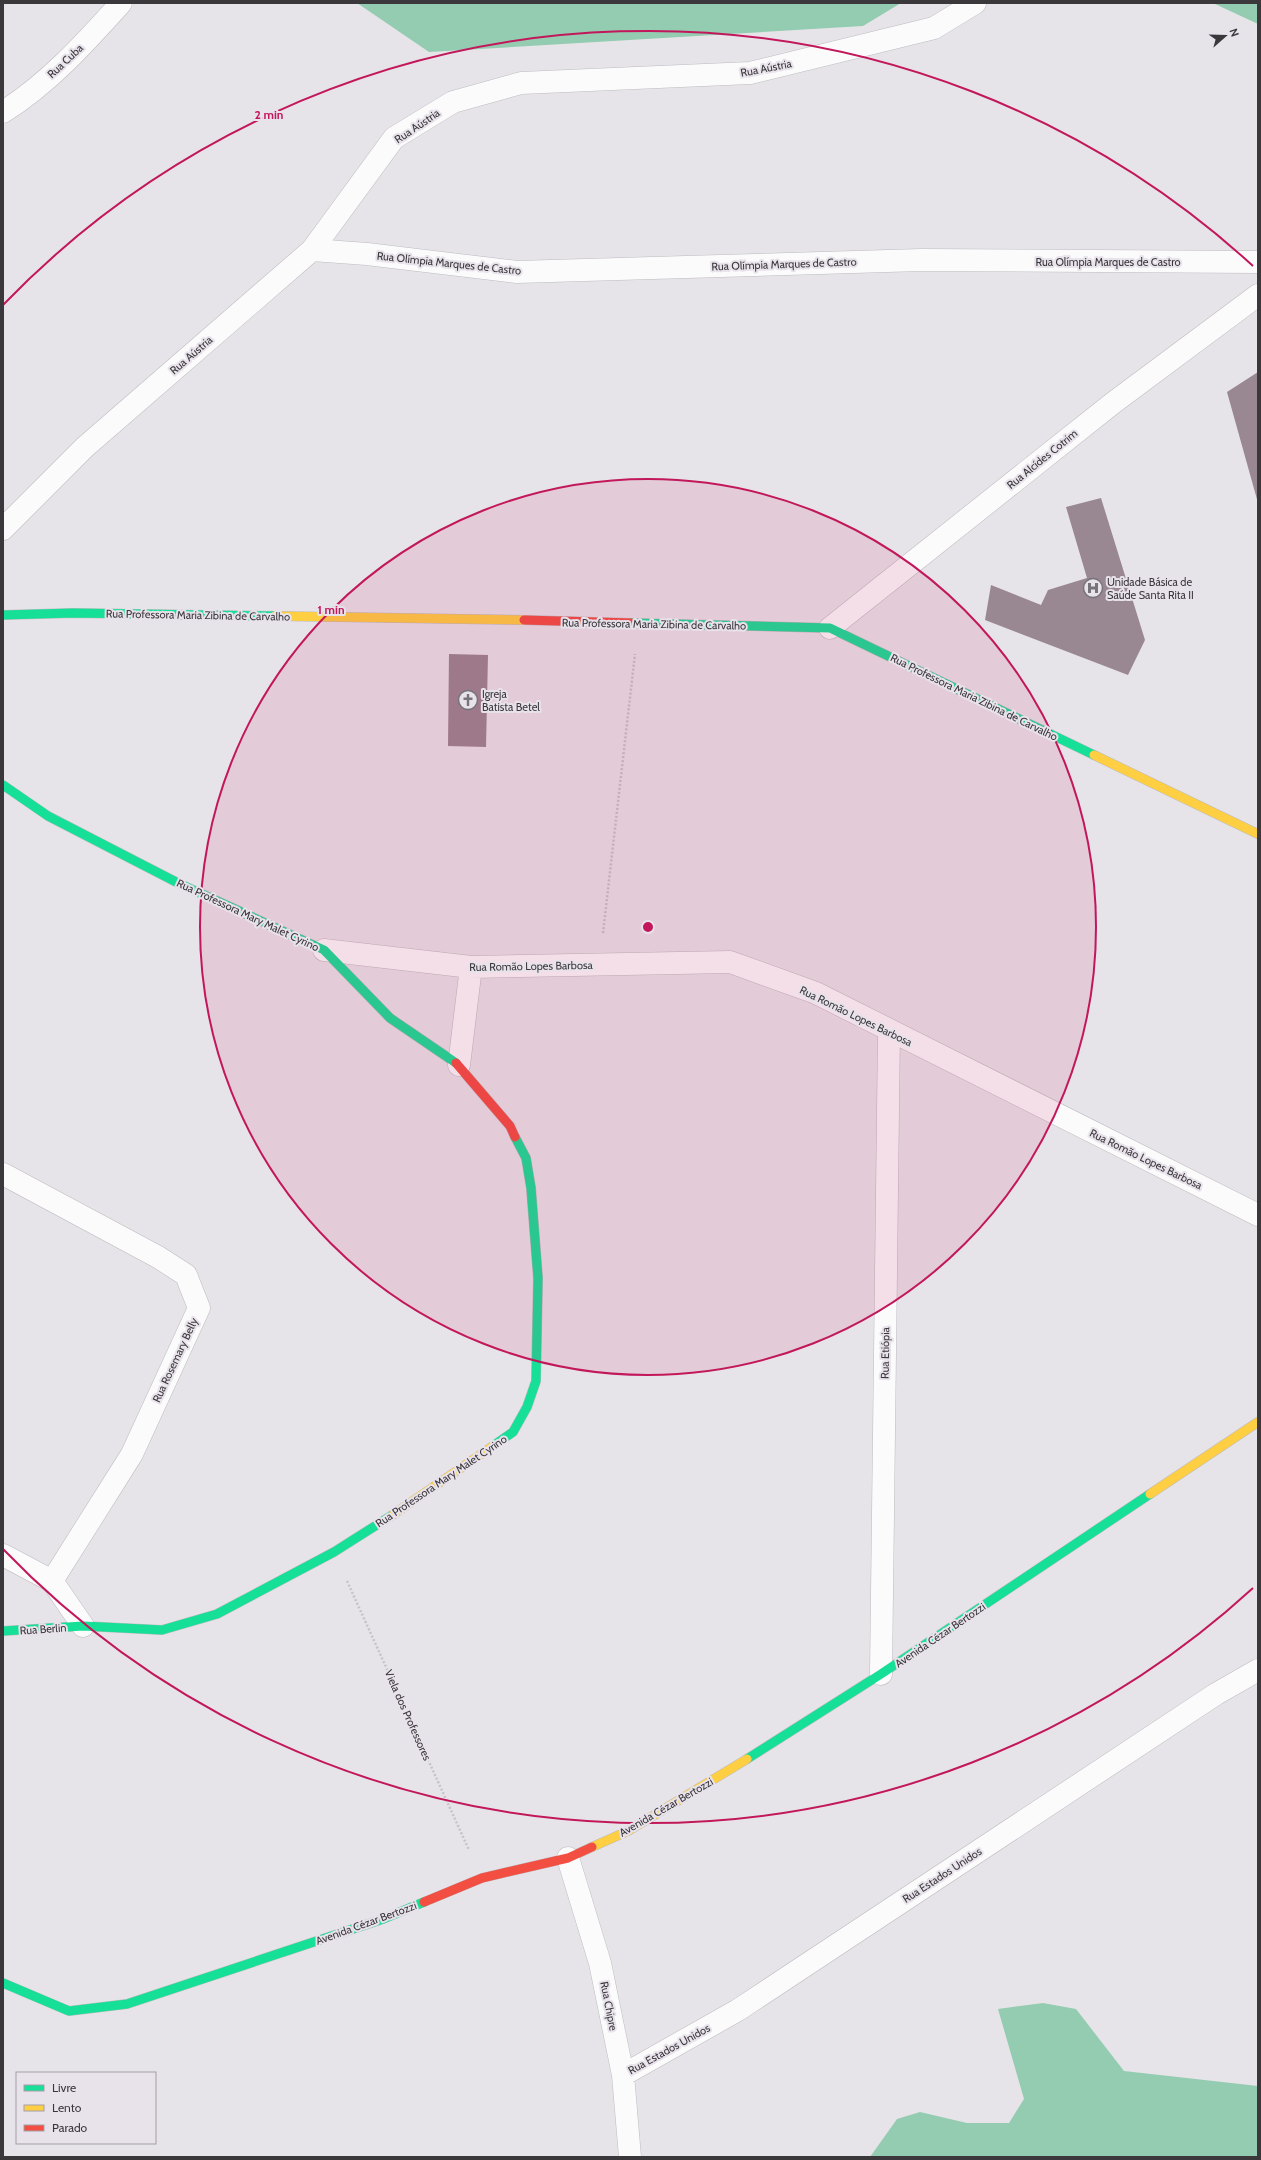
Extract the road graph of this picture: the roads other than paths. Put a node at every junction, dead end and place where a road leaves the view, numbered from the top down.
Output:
1 (121, 3) edge
2 (974, 3) edge
3 (3, 112) edge
4 (312, 250) junction
5 (1258, 262) edge
6 (1258, 295) edge
7 (3, 529) edge
8 (3, 615) edge
9 (830, 628) junction
10 (3, 785) edge
11 (1258, 834) edge
12 (324, 950) junction
13 (471, 967) junction
14 (889, 1031) junction
15 (459, 1065) junction
16 (3, 1174) edge
17 (1258, 1215) edge
18 (1258, 1422) edge
19 (3, 1555) edge
20 (52, 1581) junction
21 (83, 1626) junction
22 (3, 1631) edge
23 (1258, 1670) edge
24 (881, 1674) junction
25 (568, 1858) junction
26 (3, 1983) edge
27 (623, 2075) junction
28 (630, 2157) edge

1 - 3 street, Rua Cuba
2 - 4 street, Rua Aústria
4 - 5 street, Rua Olímpia Marques de Castro
4 - 7 street, Rua Aústria
6 - 9 street, Rua Alcídes Cotrim
8 - 9 street, Rua Professora Maria Zibina de Carvalho
9 - 11 street, Rua Professora Maria Zibina de Carvalho
10 - 12 street, Rua Professora Mary Malet Cyrino
12 - 13 street, Rua Romão Lopes Barbosa
12 - 15 street, Rua Professora Mary Malet Cyrino
13 - 14 street, Rua Romão Lopes Barbosa
13 - 15 street
14 - 17 street, Rua Romão Lopes Barbosa
14 - 24 street, Rua Etiópia
15 - 21 street, Rua Professora Mary Malet Cyrino
16 - 20 street, Rua Rosemary Belly
18 - 24 street, Avenida Cézar Bertozzi
19 - 20 street
20 - 21 street
21 - 22 street, Rua Berlin
23 - 27 street, Rua Estados Unidos
24 - 25 street, Avenida Cézar Bertozzi
25 - 26 street, Avenida Cézar Bertozzi
25 - 27 street, Rua Chipre
27 - 28 street, Rua Chipre

